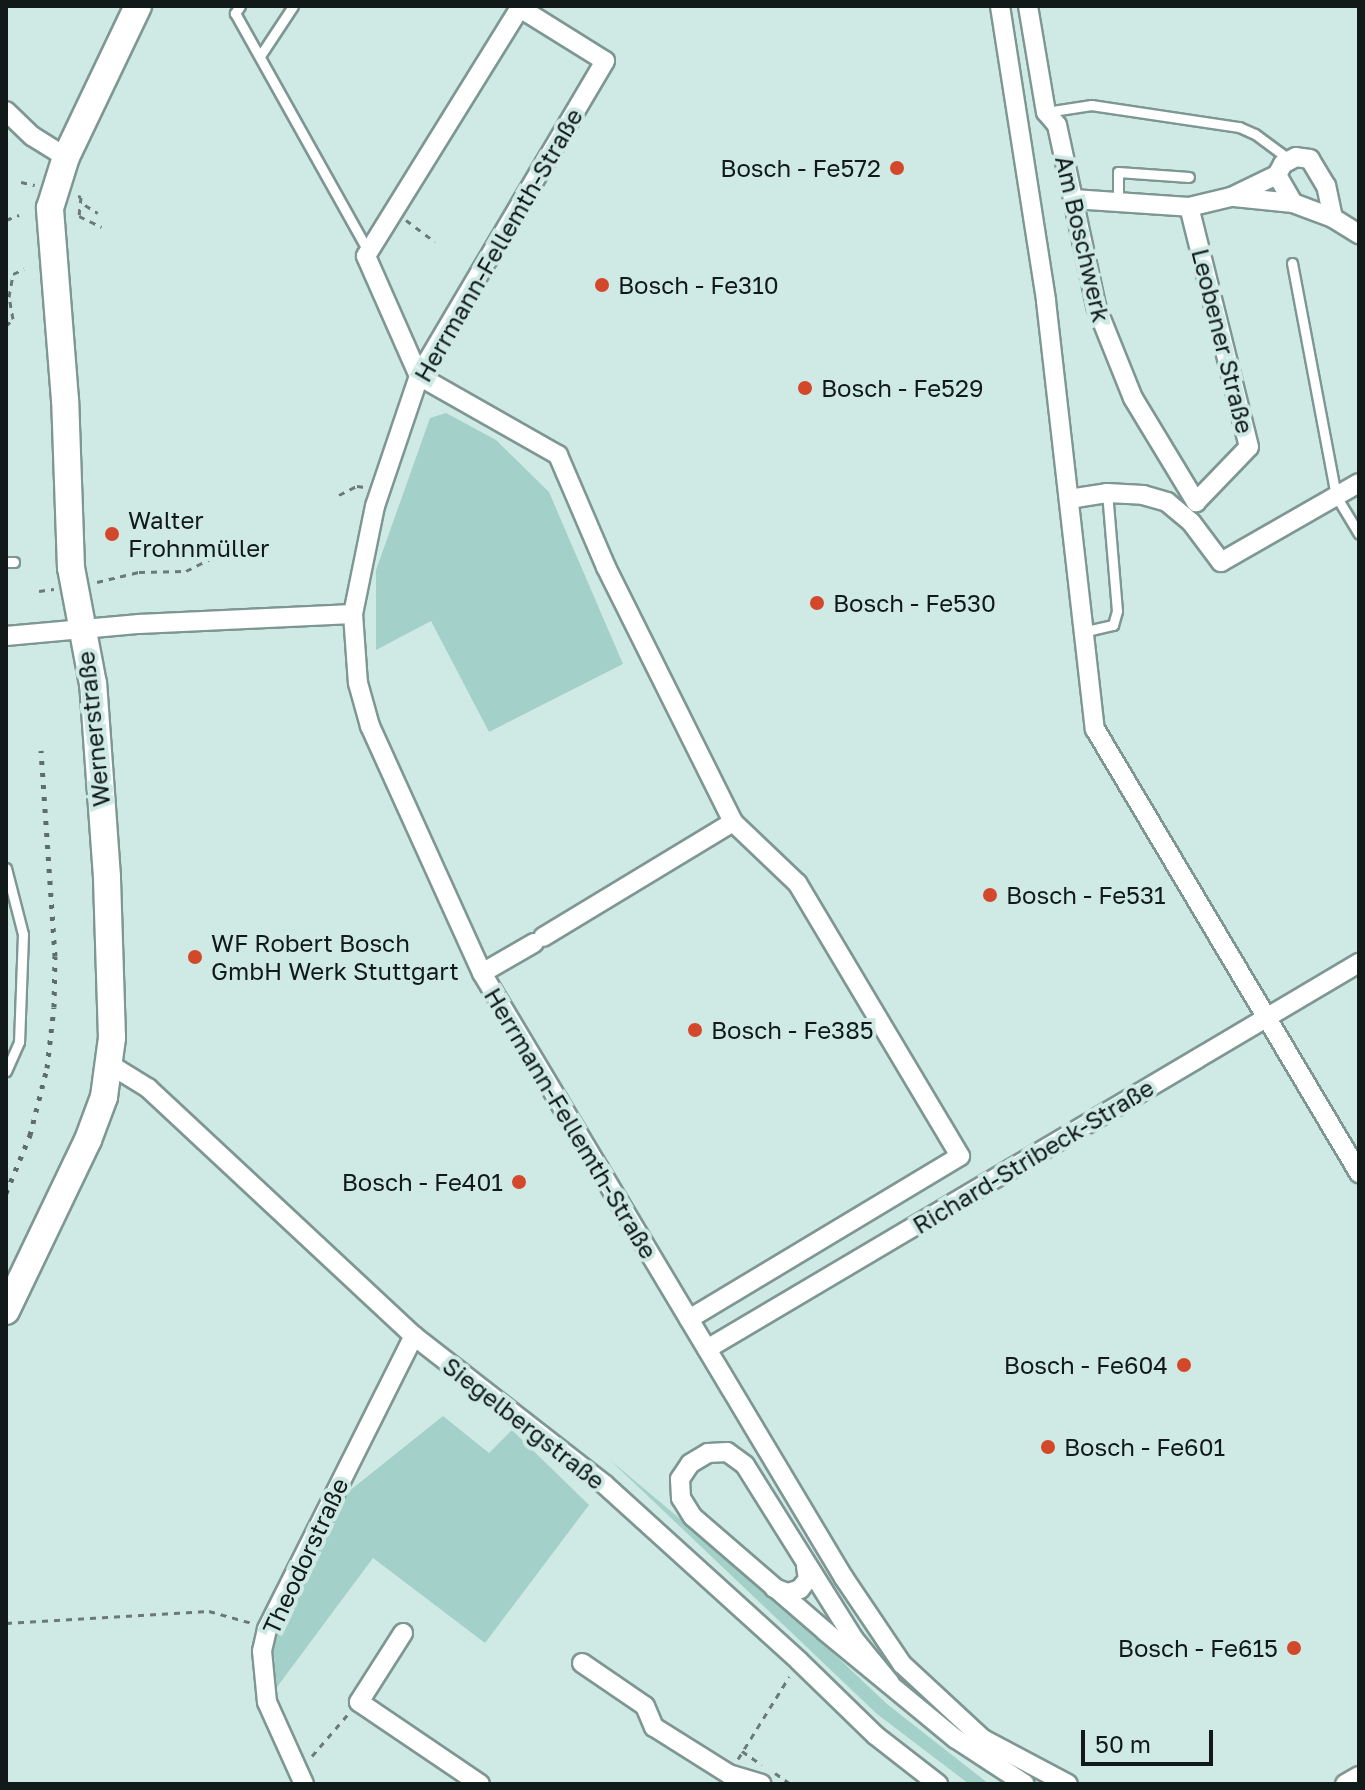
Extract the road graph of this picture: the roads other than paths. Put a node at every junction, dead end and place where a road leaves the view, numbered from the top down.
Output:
1 (138, 6) edge
2 (240, 6) edge
3 (293, 6) edge
4 (1000, 6) edge
5 (1028, 6) edge
6 (520, 7) edge
7 (260, 56) junction
8 (6, 111) edge
9 (1046, 112) junction
10 (66, 157) junction
11 (1290, 160) junction
12 (1277, 175) junction
13 (1189, 177) dead end
14 (1231, 197) junction
15 (1073, 199) junction
16 (1118, 202) junction
17 (1293, 203) junction
18 (1189, 207) junction
19 (1333, 218) junction
20 (1359, 234) edge
21 (369, 253) junction
22 (1292, 263) dead end
23 (419, 376) junction
24 (1359, 483) edge
25 (1107, 493) junction
26 (1336, 496) junction
27 (1069, 499) junction
28 (1196, 502) joint
29 (1359, 534) edge
30 (353, 614) junction
31 (81, 629) junction
32 (1082, 632) junction
33 (6, 636) edge
34 (733, 822) junction
35 (6, 868) edge
36 (1359, 963) edge
37 (482, 973) junction
38 (1268, 1018) junction
39 (109, 1064) junction
40 (6, 1071) edge
41 (1359, 1173) edge
42 (6, 1311) edge
43 (689, 1319) junction
44 (414, 1336) junction
45 (707, 1349) junction
46 (806, 1566) junction
47 (774, 1588) junction
48 (403, 1633) dead end
49 (582, 1663) dead end
50 (890, 1683) junction
51 (1359, 1776) edge
52 (726, 1779) edge
53 (304, 1784) edge
54 (480, 1784) edge
55 (761, 1784) edge
56 (938, 1784) edge
57 (1025, 1784) edge
58 (1068, 1784) edge
59 (1345, 1784) edge

1 - 10 main road, Wernerstraße
2 - 7 lane
3 - 7 lane
4 - 27 street
5 - 9 street, Am Boschwerk
6 - 21 street
6 - 23 street, Herrmann-Fellemth-Straße
7 - 21 lane
8 - 10 street
9 - 11 lane
9 - 15 street, Am Boschwerk
10 - 31 main road, Wernerstraße
11 - 12 street
11 - 19 street
12 - 14 street
12 - 17 street
13 - 16 lane
14 - 17 street
14 - 18 street
15 - 16 street
15 - 28 street, Am Boschwerk
16 - 18 street
17 - 19 street
18 - 28 street, Leobener Straße
19 - 20 street
21 - 23 street
22 - 26 lane
23 - 30 street, Herrmann-Fellemth-Straße
23 - 34 street
24 - 26 street
25 - 26 street
25 - 27 street
25 - 32 lane
26 - 29 lane
27 - 32 street
30 - 31 street
30 - 37 street, Herrmann-Fellemth-Straße
31 - 33 street
31 - 39 main road, Wernerstraße
32 - 38 street
34 - 37 street
34 - 43 street
35 - 40 lane
36 - 38 street, Richard-Stribeck-Straße
37 - 43 street, Herrmann-Fellemth-Straße
38 - 41 street
38 - 45 street, Richard-Stribeck-Straße
39 - 42 main road, Wernerstraße
39 - 44 street, Siegelbergstraße
43 - 45 street, Herrmann-Fellemth-Straße
44 - 53 street, Theodorstraße
44 - 56 street, Siegelbergstraße
45 - 58 street, Herrmann-Fellemth-Straße
46 - 47 street
46 - 47 street
46 - 50 street
47 - 50 street
48 - 54 street
49 - 52 street
50 - 57 street
51 - 59 street
52 - 55 street

